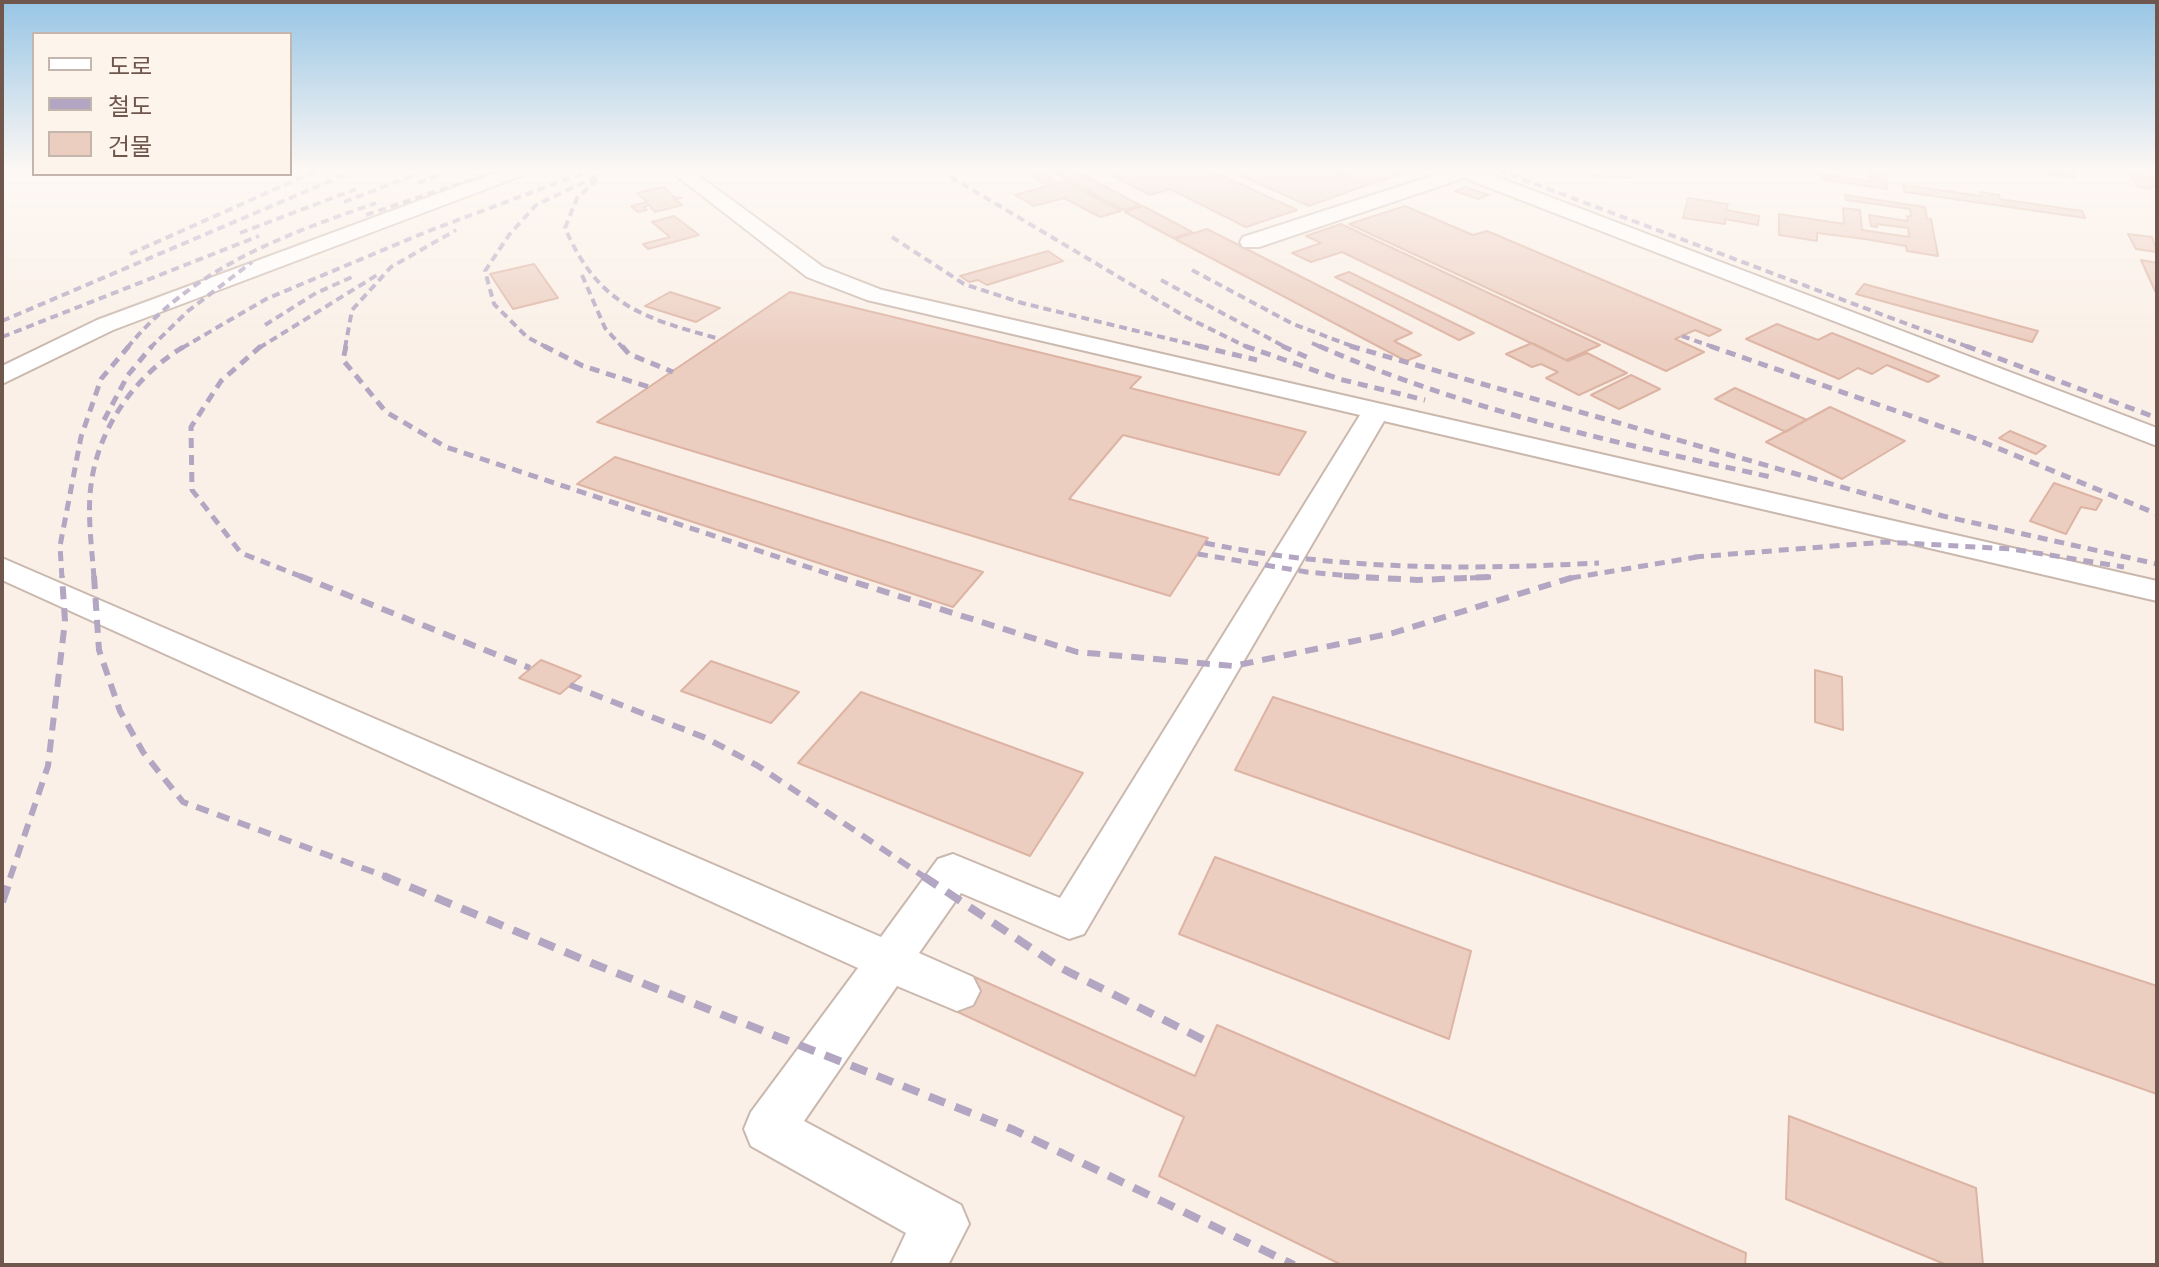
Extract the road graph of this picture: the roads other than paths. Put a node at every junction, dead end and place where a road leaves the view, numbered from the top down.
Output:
1 (361, 229) edge
2 (758, 229) edge
3 (1289, 229) edge
4 (1618, 229) edge
5 (1251, 242) dead end
6 (105, 325) junction
7 (2, 376) edge
8 (2, 395) edge
9 (1376, 411) junction
10 (2157, 438) edge
11 (2, 568) edge
12 (2157, 591) edge
13 (889, 961) junction
14 (957, 991) dead end
15 (918, 1265) edge

1 - 6 lane
2 - 9 lane
3 - 5 lane
4 - 10 lane
6 - 7 lane
6 - 8 lane
9 - 12 lane
9 - 13 lane
11 - 13 lane
13 - 14 lane
13 - 15 lane

